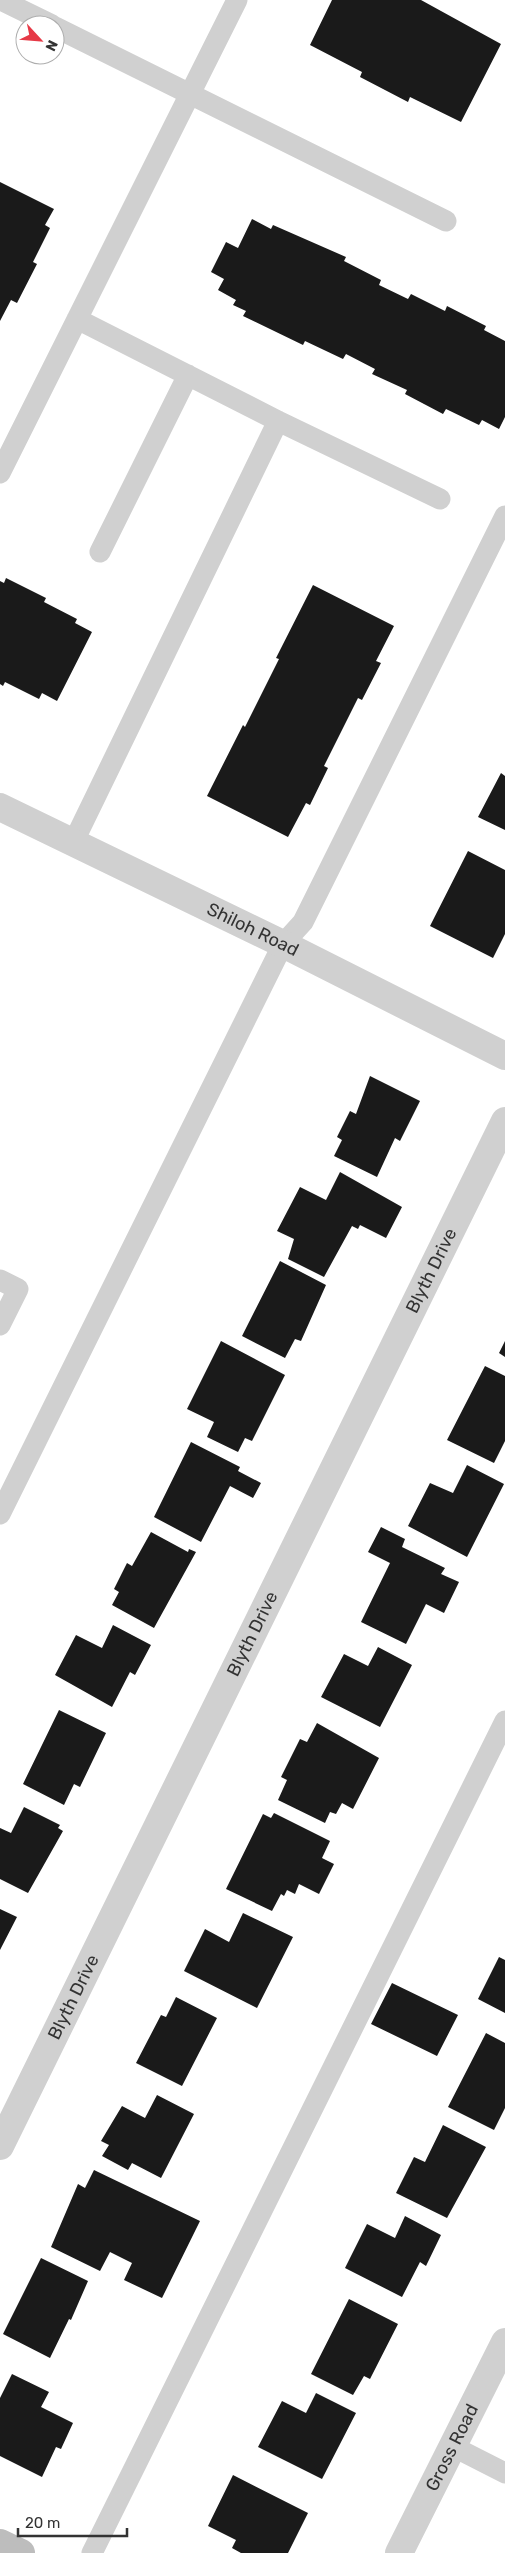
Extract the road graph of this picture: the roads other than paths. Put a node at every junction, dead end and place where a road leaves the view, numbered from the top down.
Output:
1 (1, 0) edge
2 (237, 0) edge
3 (31, 15) edge
4 (65, 32) edge
5 (190, 94) junction
6 (446, 220) dead end
7 (77, 319) junction
8 (188, 375) junction
9 (278, 421) junction
10 (0, 474) edge
11 (440, 499) dead end
12 (505, 516) edge
13 (100, 552) dead end
14 (0, 807) edge
15 (73, 843) junction
16 (283, 944) junction
17 (505, 1056) edge
18 (505, 1121) edge
19 (0, 1280) edge
20 (0, 1325) edge
21 (0, 1514) edge
22 (505, 1721) edge
23 (0, 2146) edge
24 (505, 2342) edge
25 (452, 2446) junction
26 (505, 2473) edge
27 (0, 2542) edge
28 (21, 2553) edge
29 (92, 2553) edge
30 (399, 2553) edge

1 - 3 lane
2 - 5 lane
4 - 5 lane
5 - 6 lane
5 - 7 lane
7 - 8 lane
7 - 10 lane
8 - 9 lane
8 - 13 lane
9 - 11 lane
9 - 15 lane
12 - 16 lane
14 - 15 street, Shiloh Road
15 - 16 street, Shiloh Road
16 - 17 street, Shiloh Road
16 - 21 lane
18 - 23 street, Blyth Drive
19 - 20 lane
22 - 29 lane
24 - 25 street, Gross Road
25 - 26 lane
25 - 30 street, Gross Road
27 - 28 main road

